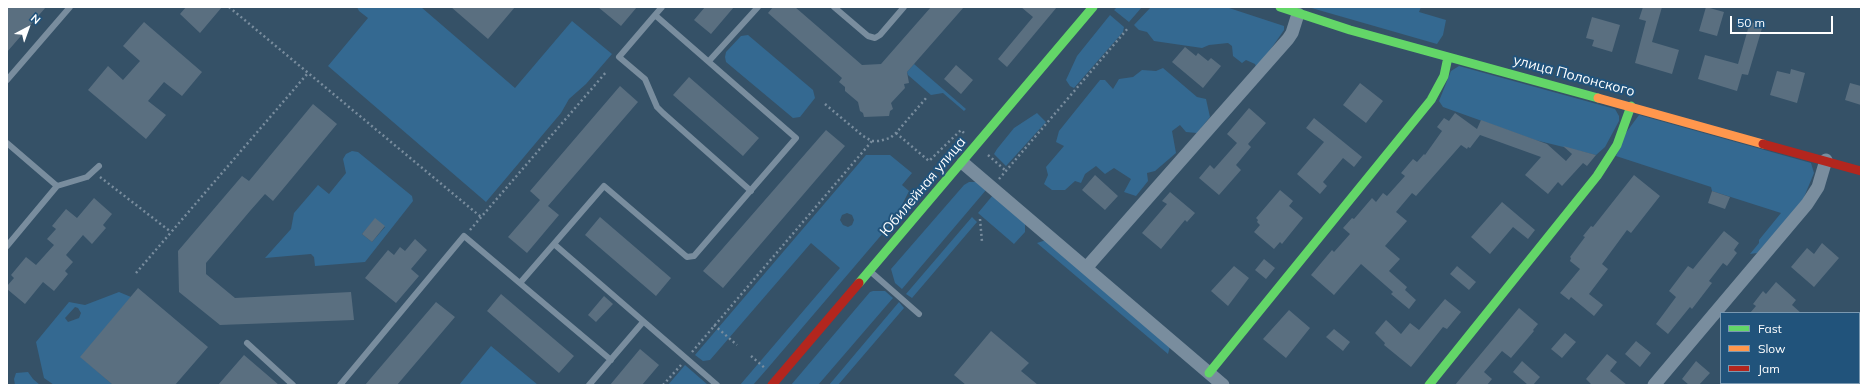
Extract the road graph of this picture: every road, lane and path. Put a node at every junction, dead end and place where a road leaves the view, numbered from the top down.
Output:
1 (70, 7) edge
2 (229, 7) edge
3 (662, 7) edge
4 (758, 7) edge
5 (834, 7) edge
6 (904, 7) edge
7 (1094, 7) edge
8 (1280, 7) edge
9 (1298, 14) junction
10 (655, 15) junction
11 (1129, 27) dead end
12 (1448, 57) junction
13 (709, 61) junction
14 (607, 71) dead end
15 (308, 73) junction
16 (7, 80) edge
17 (927, 97) dead end
18 (825, 104) dead end
19 (1631, 106) junction
20 (896, 133) junction
21 (966, 135) dead end
22 (872, 141) junction
23 (7, 143) edge
24 (988, 155) dead end
25 (1826, 160) junction
26 (963, 163) junction
27 (98, 166) dead end
28 (1861, 170) edge
29 (94, 171) junction
30 (1006, 171) junction
31 (997, 182) dead end
32 (57, 186) junction
33 (751, 190) junction
34 (481, 217) junction
35 (980, 219) dead end
36 (171, 232) junction
37 (464, 236) junction
38 (982, 242) dead end
39 (554, 244) junction
40 (7, 246) edge
41 (1086, 268) junction
42 (870, 271) junction
43 (136, 273) dead end
44 (520, 283) junction
45 (919, 314) dead end
46 (643, 322) junction
47 (714, 325) junction
48 (247, 343) dead end
49 (738, 345) dead end
50 (751, 356) dead end
51 (686, 358) junction
52 (611, 360) junction
53 (767, 369) dead end
54 (1210, 373) junction
55 (294, 385) edge
56 (340, 385) edge
57 (589, 385) edge
58 (663, 385) edge
59 (717, 385) edge
60 (772, 385) edge
61 (1223, 385) edge
62 (1428, 385) edge
63 (1654, 385) edge

1 - 16 lane
2 - 15 path
3 - 10 lane
4 - 13 lane
5 - 6 lane
7 - 26 street, Юбилейная улица
8 - 9 street, улица Полонского
9 - 12 street, улица Полонского
9 - 41 street
10 - 13 lane
10 - 33 lane
11 - 30 path
12 - 19 street, улица Полонского
12 - 54 street
13 - 33 lane
14 - 34 path
15 - 34 path
15 - 36 path
17 - 20 path
18 - 22 path
19 - 25 street, улица Полонского
19 - 62 street
20 - 21 path
20 - 22 path
22 - 47 path
23 - 32 lane
24 - 30 path
25 - 28 street, улица Полонского
25 - 63 street
26 - 41 street
26 - 42 street, Юбилейная улица
27 - 29 lane
29 - 32 lane
29 - 36 path
30 - 31 path
32 - 40 lane
33 - 39 lane
34 - 37 path
35 - 38 path
36 - 43 path
37 - 44 lane
37 - 56 lane
39 - 44 lane
39 - 46 lane
41 - 54 street
42 - 45 lane
42 - 60 street, Юбилейная улица
44 - 52 lane
46 - 51 lane
46 - 52 lane
47 - 49 path
47 - 51 path
48 - 55 lane
50 - 53 path
51 - 58 path
51 - 59 lane
52 - 57 lane
54 - 61 street

